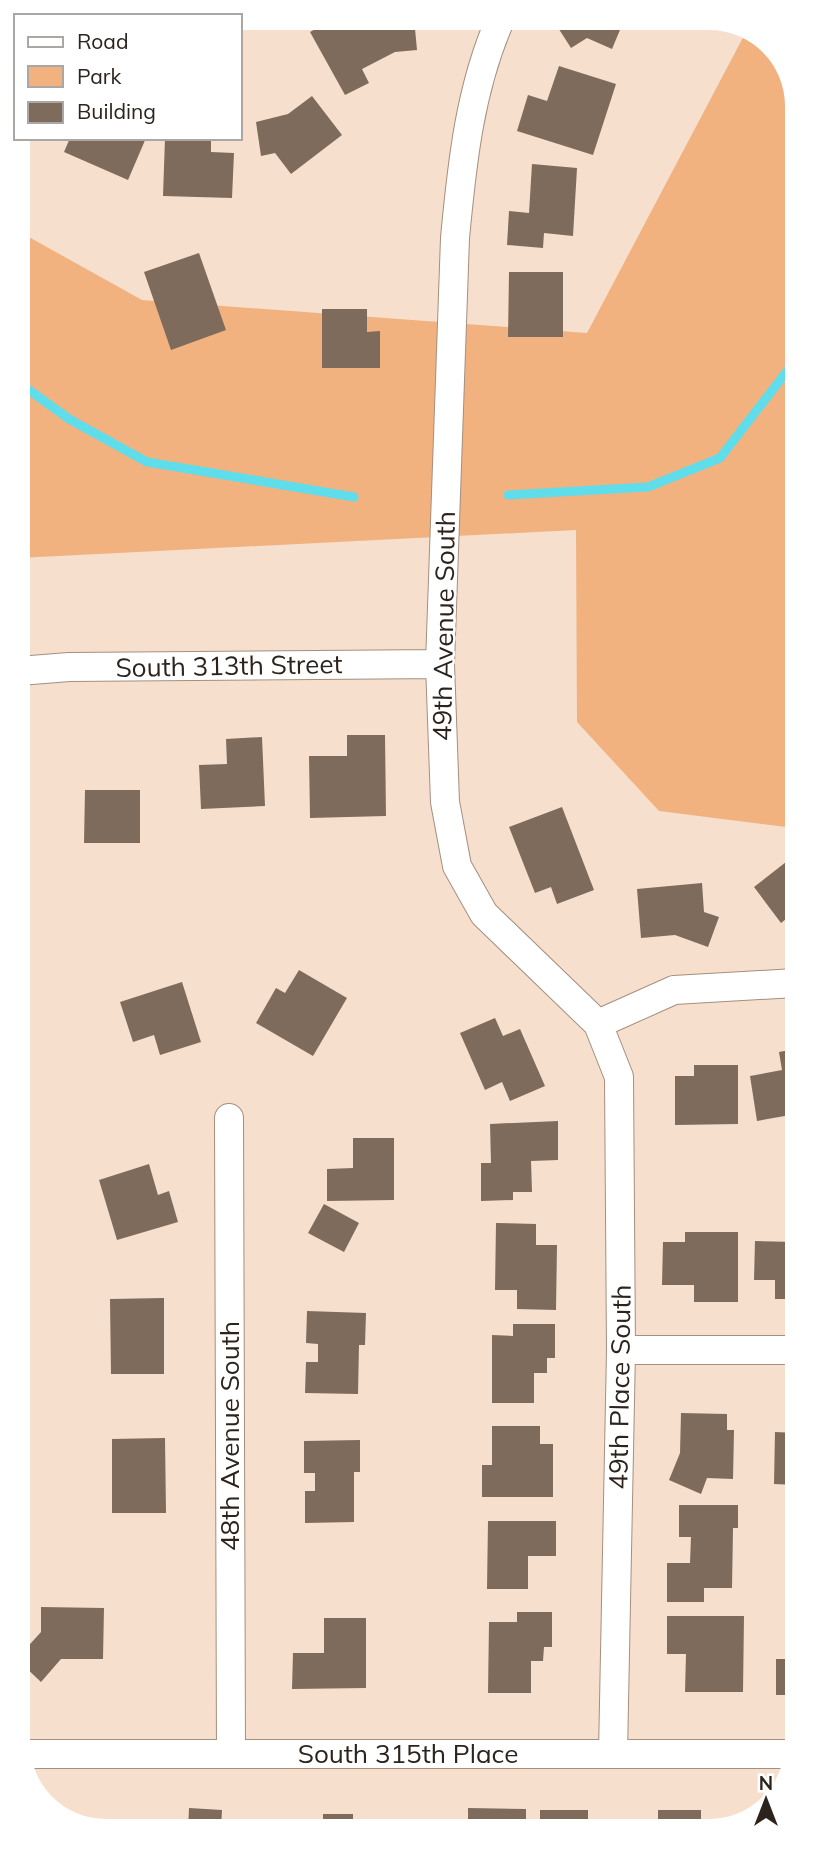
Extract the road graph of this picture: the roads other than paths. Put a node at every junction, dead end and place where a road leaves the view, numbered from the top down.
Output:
1 (496, 30) edge
2 (440, 664) junction
3 (30, 670) edge
4 (785, 984) edge
5 (598, 1024) junction
6 (229, 1118) dead end
7 (621, 1350) junction
8 (785, 1350) edge
9 (31, 1754) edge
10 (231, 1754) junction
11 (612, 1754) junction
12 (785, 1754) edge

1 - 2 street, 49th Avenue South
2 - 3 street, South 313th Street
2 - 5 street, 49th Avenue South
4 - 5 street
5 - 7 street, 49th Place South
6 - 10 street, 48th Avenue South
7 - 8 street
7 - 11 street, 49th Place South
9 - 10 street, South 315th Place
10 - 11 street, South 315th Place
11 - 12 street, South 315th Place

